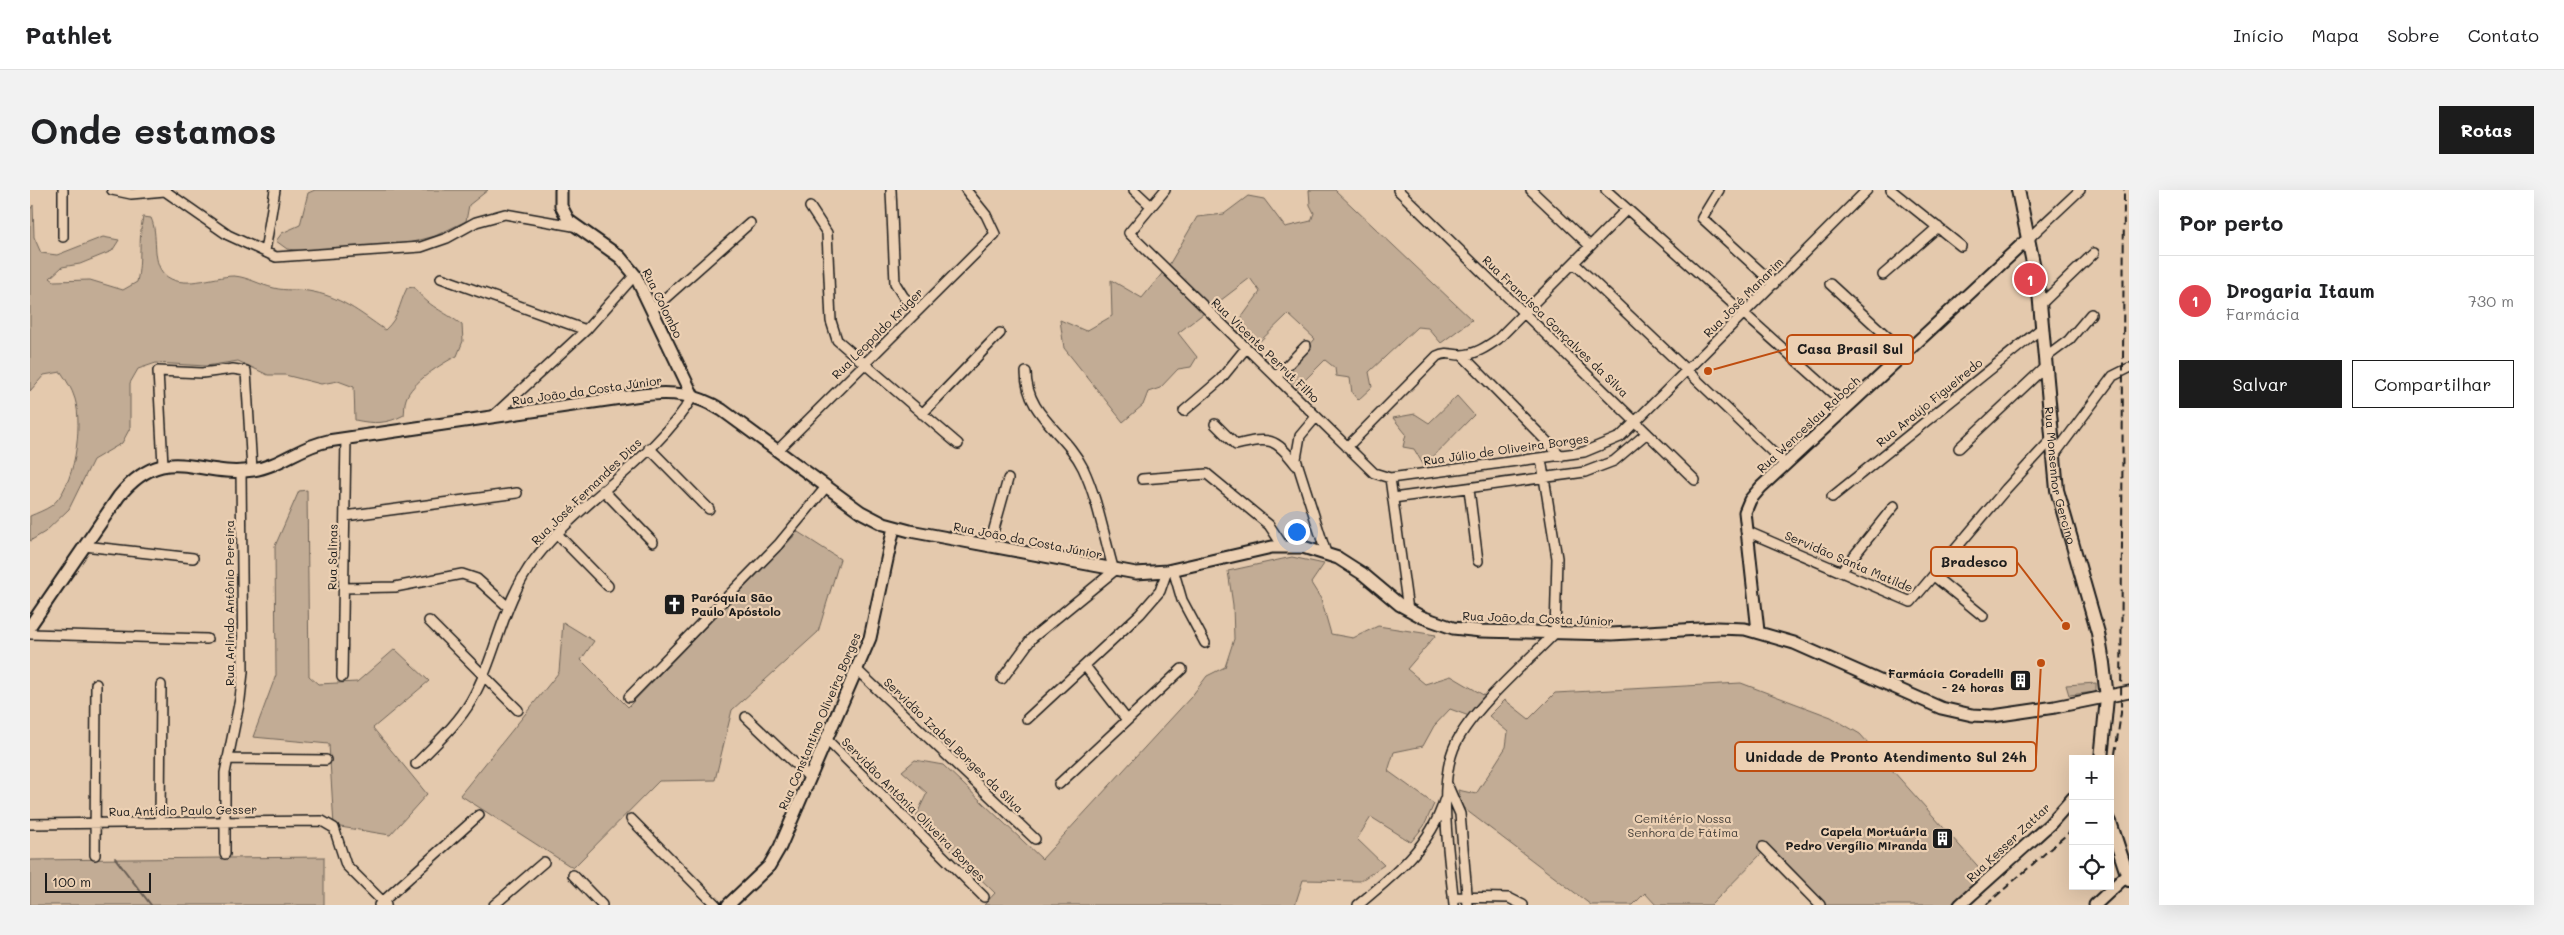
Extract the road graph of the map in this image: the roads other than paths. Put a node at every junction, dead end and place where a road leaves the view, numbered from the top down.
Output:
1 (63, 190) edge
2 (112, 190) edge
3 (275, 190) edge
4 (561, 190) edge
5 (891, 190) edge
6 (966, 190) edge
7 (1134, 190) edge
8 (1165, 190) edge
9 (1398, 190) edge
10 (1531, 190) edge
11 (1606, 190) edge
12 (1719, 190) edge
13 (1867, 190) edge
14 (1891, 190) edge
15 (2018, 190) edge
16 (2080, 190) edge
17 (166, 191) edge
18 (124, 192) edge
19 (1151, 206) junction
20 (810, 207) dead end
21 (1627, 209) junction
22 (750, 223) dead end
23 (573, 226) junction
24 (1938, 227) junction
25 (63, 237) dead end
26 (2029, 238) junction
27 (1590, 246) junction
28 (1961, 246) dead end
29 (265, 251) junction
30 (2094, 253) dead end
31 (1574, 263) junction
32 (635, 275) junction
33 (1883, 275) dead end
34 (441, 278) dead end
35 (1774, 284) junction
36 (1830, 284) dead end
37 (2041, 304) junction
38 (652, 310) junction
39 (917, 311) junction
40 (1525, 313) junction
41 (1744, 314) junction
42 (2091, 314) dead end
43 (2043, 327) junction
44 (586, 330) junction
45 (1000, 333) dead end
46 (1306, 346) dead end
47 (1246, 348) junction
48 (1905, 353) junction
49 (1462, 355) junction
50 (2045, 363) junction
51 (864, 365) junction
52 (2129, 368) edge
53 (1688, 371) junction
54 (1026, 372) dead end
55 (1276, 377) junction
56 (693, 396) junction
57 (1848, 406) junction
58 (1184, 411) dead end
59 (922, 414) junction
60 (1316, 416) junction
61 (492, 418) junction
62 (1637, 423) junction
63 (1215, 424) dead end
64 (1647, 433) junction
65 (346, 438) junction
66 (2051, 440) junction
67 (958, 444) dead end
68 (1347, 447) junction
69 (649, 448) junction
70 (1959, 448) dead end
71 (777, 451) junction
72 (1561, 456) junction
73 (2052, 458) junction
74 (1541, 459) junction
75 (1785, 464) junction
76 (163, 465) junction
77 (1296, 465) junction
78 (246, 471) junction
79 (1390, 478) junction
80 (1008, 479) dead end
81 (1142, 479) dead end
82 (1545, 479) junction
83 (1696, 480) dead end
84 (826, 487) junction
85 (1469, 489) junction
86 (603, 490) junction
87 (517, 493) dead end
88 (1832, 497) dead end
89 (1393, 498) junction
90 (1894, 506) dead end
91 (709, 509) dead end
92 (345, 516) junction
93 (894, 528) junction
94 (1746, 531) junction
95 (558, 535) junction
96 (653, 542) dead end
97 (84, 546) junction
98 (1283, 546) junction
99 (989, 547) junction
100 (1326, 553) junction
101 (193, 558) dead end
102 (1478, 562) dead end
103 (1114, 570) junction
104 (1170, 570) junction
105 (1841, 572) junction
106 (1934, 576) junction
107 (608, 586) dead end
108 (344, 588) junction
109 (507, 606) junction
110 (1408, 610) junction
111 (1983, 616) dead end
112 (429, 621) dead end
113 (30, 626) edge
114 (1758, 632) junction
115 (1555, 633) junction
116 (30, 634) edge
117 (207, 640) dead end
118 (1205, 643) dead end
119 (1085, 666) junction
120 (1182, 669) dead end
121 (857, 670) junction
122 (483, 675) junction
123 (342, 677) dead end
124 (1002, 679) dead end
125 (96, 684) dead end
126 (161, 685) dead end
127 (2129, 692) edge
128 (629, 697) dead end
129 (2107, 698) junction
130 (518, 710) dead end
131 (746, 717) dead end
132 (1027, 719) dead end
133 (1127, 720) junction
134 (826, 738) junction
135 (2101, 755) edge
136 (227, 759) junction
137 (326, 760) dead end
138 (416, 764) dead end
139 (809, 777) junction
140 (1059, 784) dead end
141 (1447, 784) junction
142 (1445, 798) junction
143 (2071, 800) edge
144 (1446, 814) junction
145 (1460, 814) junction
146 (479, 816) dead end
147 (631, 819) dead end
148 (224, 822) junction
149 (95, 823) junction
150 (160, 823) junction
151 (1435, 823) junction
152 (1447, 823) junction
153 (30, 824) edge
154 (2114, 834) edge
155 (1035, 839) dead end
156 (1763, 847) dead end
157 (225, 854) dead end
158 (95, 855) dead end
159 (544, 862) dead end
160 (572, 875) dead end
161 (2128, 877) edge
162 (984, 897) dead end
163 (1467, 900) edge
164 (1453, 901) edge
165 (383, 904) edge
166 (494, 905) edge
167 (602, 905) edge
168 (716, 905) edge
169 (728, 905) edge
170 (1358, 905) edge
171 (1523, 905) edge
172 (1820, 905) edge
173 (1960, 905) edge
174 (2095, 905) edge

1 - 25 street
2 - 18 street
3 - 29 street
4 - 23 main road
5 - 39 street
6 - 39 street, Rua Leopoldo Krüger
7 - 19 street
8 - 19 street
9 - 40 street, Rua Francisca Gonçalves da Silva
10 - 27 street
11 - 21 street
12 - 35 street
13 - 35 street, Rua José Manarim
14 - 24 street
15 - 26 main road, Rua Monsenhor Gercino
16 - 26 street
17 - 18 street
17 - 29 street
19 - 47 street, Rua Vicente Perrut Filho
20 - 51 street
21 - 27 street
21 - 41 street
22 - 38 street
23 - 29 street
23 - 32 main road, Rua Colombo
24 - 28 street
24 - 33 street
26 - 37 main road, Rua Monsenhor Gercino
26 - 48 main road, Rua Wenceslau Raboch
27 - 31 street
30 - 37 street
31 - 40 street
31 - 53 street
32 - 38 main road, Rua Colombo
32 - 44 street
34 - 44 street
35 - 41 street, Rua José Manarim
36 - 48 street
37 - 43 main road, Rua Monsenhor Gercino
38 - 56 main road, Rua Colombo
39 - 51 street, Rua Leopoldo Krüger
40 - 49 street
40 - 62 street, Rua Francisca Gonçalves da Silva
41 - 53 street, Rua José Manarim
41 - 57 street
42 - 50 street
43 - 50 main road, Rua Monsenhor Gercino
43 - 88 street, Rua Araújo Figueiredo
44 - 61 street
45 - 59 street
46 - 55 street
47 - 55 street, Rua Vicente Perrut Filho
47 - 58 street
48 - 57 main road, Rua Wenceslau Raboch
49 - 68 street
49 - 72 street
50 - 66 main road, Rua Monsenhor Gercino
50 - 70 street
51 - 59 street
51 - 71 street, Rua Leopoldo Krüger
52 - 73 street
53 - 62 street, Rua José Manarim
53 - 75 street
54 - 103 street
55 - 60 street, Rua Vicente Perrut Filho
56 - 61 main road, Rua João da Costa Júnior
56 - 69 street, Rua José Fernandes Dias
56 - 71 main road, Rua João da Costa Júnior
57 - 75 main road, Rua Wenceslau Raboch
59 - 67 street
60 - 68 street, Rua Vicente Perrut Filho
60 - 77 street
61 - 65 main road, Rua João da Costa Júnior
62 - 64 street, Rua Francisca Gonçalves da Silva
62 - 72 street, Rua Júlio de Oliveira Borges
63 - 77 street
64 - 82 street
64 - 83 street, Rua Francisca Gonçalves da Silva
65 - 78 main road, Rua João da Costa Júnior
65 - 92 street, Rua Salinas
66 - 73 main road, Rua Monsenhor Gercino
66 - 106 street, Servidão Santa Matilde
68 - 79 street, Rua Vicente Perrut Filho
69 - 86 street, Rua José Fernandes Dias
69 - 91 street
71 - 84 main road, Rua João da Costa Júnior
72 - 74 street, Rua Júlio de Oliveira Borges
73 - 129 main road, Rua Monsenhor Gercino
74 - 79 street, Rua Júlio de Oliveira Borges
74 - 82 street
75 - 94 main road, Rua Wenceslau Raboch
76 - 78 main road, Rua João da Costa Júnior
76 - 78 street, Rua Arlindo Antônio Pereira
76 - 97 main road, Rua João da Costa Júnior
77 - 100 street
78 - 136 street, Rua Arlindo Antônio Pereira
79 - 89 street
80 - 99 street
81 - 98 street
82 - 85 street
82 - 115 street
84 - 93 main road, Rua João da Costa Júnior
84 - 128 street
85 - 89 street
85 - 102 street
86 - 95 street, Rua José Fernandes Dias
86 - 96 street
87 - 92 street
89 - 110 street
90 - 105 street
92 - 108 street, Rua Salinas
93 - 99 main road, Rua João da Costa Júnior
93 - 121 main road, Rua Constantino Oliveira Borges
94 - 105 street, Servidão Santa Matilde
94 - 114 main road, Rua Wenceslau Raboch
95 - 107 street
95 - 109 street, Rua José Fernandes Dias
97 - 101 street
97 - 113 main road, Rua João da Costa Júnior
98 - 100 main road, Rua João da Costa Júnior
98 - 104 main road, Rua João da Costa Júnior
99 - 103 main road, Rua João da Costa Júnior
100 - 110 main road, Rua João da Costa Júnior
103 - 104 main road, Rua João da Costa Júnior
103 - 124 street
104 - 118 street
104 - 119 street
105 - 106 street, Servidão Santa Matilde
106 - 111 street
108 - 109 street
108 - 123 street, Rua Salinas
109 - 122 street, Rua José Fernandes Dias
110 - 115 main road, Rua João da Costa Júnior
112 - 122 street
114 - 115 main road, Rua João da Costa Júnior
114 - 129 main road, Rua João da Costa Júnior
115 - 141 street
116 - 117 street
119 - 132 street
119 - 133 street
120 - 133 street
121 - 134 main road, Rua Constantino Oliveira Borges
121 - 155 street, Servidão Izabel Borges da Silva
122 - 130 street
122 - 138 street, Rua José Fernandes Dias
125 - 149 street
126 - 150 street
127 - 129 main road, Rua João da Costa Júnior
129 - 135 main road, Rua Monsenhor Gercino
131 - 139 street
133 - 140 street
134 - 139 main road, Rua Constantino Oliveira Borges
134 - 162 street, Servidão Antônia Oliveira Borges
136 - 137 street
136 - 148 street, Rua Arlindo Antônio Pereira
139 - 169 main road, Rua Constantino Oliveira Borges
141 - 142 street
141 - 145 street
142 - 144 street
142 - 151 street
143 - 173 main road, Rua Kesser Zattar
144 - 145 street
144 - 151 street
144 - 152 street
145 - 163 street
146 - 165 street
147 - 168 street
148 - 150 street, Rua Antídio Paulo Gesser
148 - 157 street, Rua Arlindo Antônio Pereira
148 - 165 street, Rua Antídio Paulo Gesser
149 - 150 street, Rua Antídio Paulo Gesser
149 - 153 street, Rua Antídio Paulo Gesser
149 - 158 street
151 - 152 street
151 - 170 street
152 - 164 street
154 - 161 main road
156 - 172 street
159 - 166 street
160 - 167 street
161 - 174 main road
163 - 164 street
163 - 171 street

